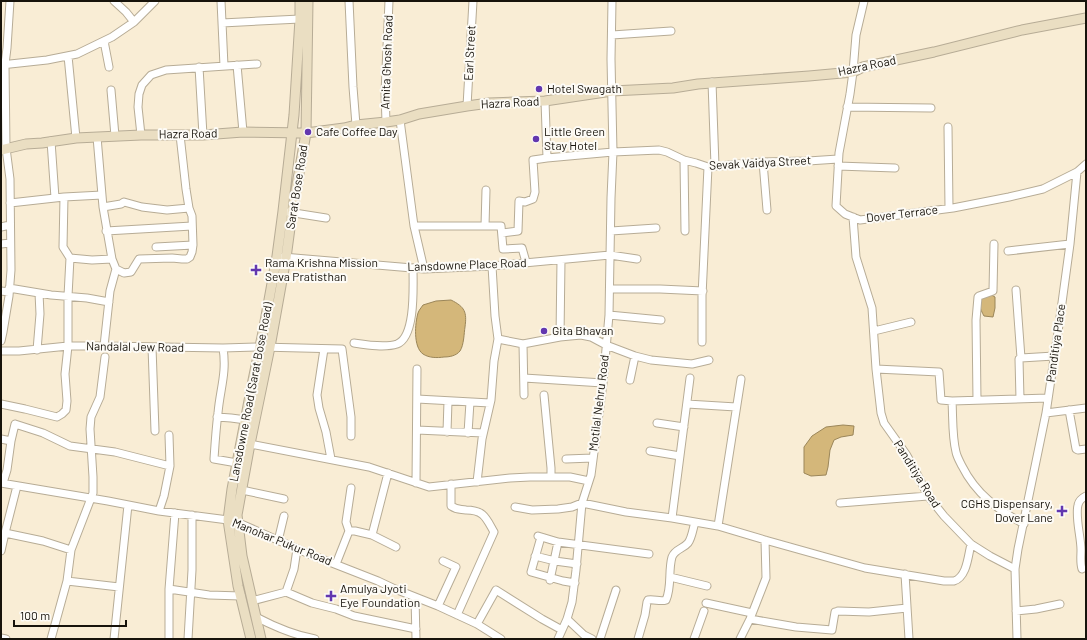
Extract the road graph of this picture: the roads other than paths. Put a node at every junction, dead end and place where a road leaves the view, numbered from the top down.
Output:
1 (10, 1) edge
2 (114, 1) edge
3 (155, 1) edge
4 (221, 1) edge
5 (300, 1) edge
6 (308, 1) edge
7 (350, 1) edge
8 (389, 1) edge
9 (473, 1) edge
10 (612, 1) edge
11 (864, 1) edge
12 (300, 18) junction
13 (1086, 18) edge
14 (134, 22) junction
15 (222, 22) junction
16 (671, 31) dead end
17 (612, 35) junction
18 (104, 41) junction
19 (68, 56) junction
20 (3, 64) edge
21 (257, 64) dead end
22 (237, 65) junction
23 (224, 66) junction
24 (199, 67) junction
25 (109, 68) dead end
26 (853, 72) junction
27 (712, 82) junction
28 (111, 90) dead end
29 (612, 91) junction
30 (545, 101) junction
31 (468, 106) junction
32 (847, 107) junction
33 (931, 108) dead end
34 (400, 120) junction
35 (386, 122) junction
36 (356, 125) junction
37 (948, 128) dead end
38 (244, 132) junction
39 (292, 133) junction
40 (306, 133) junction
41 (141, 135) junction
42 (180, 135) junction
43 (203, 135) junction
44 (115, 136) junction
45 (97, 137) junction
46 (76, 138) junction
47 (51, 141) junction
48 (4, 149) edge
49 (613, 152) junction
50 (547, 158) junction
51 (684, 160) junction
52 (763, 162) junction
53 (838, 162) junction
54 (1086, 164) edge
55 (711, 167) junction
56 (895, 168) dead end
57 (1077, 172) junction
58 (486, 190) dead end
59 (102, 196) junction
60 (64, 197) junction
61 (55, 198) junction
62 (10, 203) junction
63 (103, 207) junction
64 (189, 208) junction
65 (949, 208) junction
66 (768, 210) dead end
67 (283, 211) junction
68 (292, 213) junction
69 (854, 217) junction
70 (326, 218) dead end
71 (10, 225) junction
72 (192, 226) junction
73 (414, 226) junction
74 (485, 226) junction
75 (1, 227) edge
76 (656, 228) dead end
77 (106, 231) junction
78 (611, 231) junction
79 (685, 231) dead end
80 (502, 233) junction
81 (10, 243) junction
82 (1, 244) edge
83 (994, 244) dead end
84 (1070, 244) junction
85 (193, 245) junction
86 (156, 247) dead end
87 (1008, 251) dead end
88 (610, 255) junction
89 (277, 256) junction
90 (70, 258) junction
91 (286, 258) junction
92 (112, 259) junction
93 (637, 259) dead end
94 (561, 260) junction
95 (526, 262) junction
96 (492, 266) junction
97 (413, 268) junction
98 (116, 269) junction
99 (424, 269) junction
100 (610, 289) junction
101 (9, 290) junction
102 (1016, 290) dead end
103 (1, 291) edge
104 (703, 291) junction
105 (39, 293) junction
106 (68, 296) junction
107 (109, 302) junction
108 (609, 316) junction
109 (661, 320) dead end
110 (911, 322) dead end
111 (874, 331) junction
112 (560, 337) junction
113 (498, 339) junction
114 (1, 341) edge
115 (702, 342) dead end
116 (354, 343) dead end
117 (523, 344) junction
118 (606, 345) junction
119 (68, 346) junction
120 (104, 346) junction
121 (152, 347) junction
122 (260, 347) junction
123 (270, 347) junction
124 (223, 348) junction
125 (324, 349) junction
126 (38, 350) junction
127 (1, 351) edge
128 (635, 356) junction
129 (1054, 356) junction
130 (104, 357) dead end
131 (1021, 358) junction
132 (709, 360) dead end
133 (417, 369) dead end
134 (876, 369) junction
135 (524, 378) junction
136 (690, 378) dead end
137 (741, 379) dead end
138 (630, 380) dead end
139 (603, 383) junction
140 (524, 395) dead end
141 (544, 395) dead end
142 (1048, 398) junction
143 (417, 399) junction
144 (1020, 399) junction
145 (448, 400) junction
146 (977, 400) junction
147 (952, 401) junction
148 (470, 402) junction
149 (490, 403) junction
150 (1, 404) edge
151 (687, 404) junction
152 (736, 408) junction
153 (1086, 408) edge
154 (1069, 410) junction
155 (1046, 413) junction
156 (218, 417) junction
157 (246, 420) junction
158 (657, 423) dead end
159 (684, 427) junction
160 (417, 430) junction
161 (155, 431) dead end
162 (447, 432) junction
163 (468, 433) junction
164 (483, 433) junction
165 (169, 435) dead end
166 (351, 436) dead end
167 (1, 439) edge
168 (11, 441) junction
169 (246, 444) junction
170 (91, 448) junction
171 (1086, 449) edge
172 (650, 451) dead end
173 (680, 456) junction
174 (593, 458) junction
175 (331, 459) junction
176 (566, 459) dead end
177 (237, 463) junction
178 (170, 466) junction
179 (388, 473) junction
180 (551, 476) junction
181 (589, 481) junction
182 (477, 482) junction
183 (2, 483) edge
184 (416, 483) junction
185 (451, 484) junction
186 (17, 486) junction
187 (351, 488) dead end
188 (242, 490) junction
189 (928, 496) junction
190 (1086, 496) edge
191 (91, 498) junction
192 (284, 499) dead end
193 (840, 502) dead end
194 (582, 503) junction
195 (128, 505) junction
196 (516, 507) dead end
197 (159, 511) junction
198 (175, 513) junction
199 (192, 515) junction
200 (284, 516) dead end
201 (672, 518) junction
202 (228, 520) junction
203 (695, 522) junction
204 (239, 523) junction
205 (1024, 524) junction
206 (718, 526) junction
207 (349, 532) junction
208 (5, 533) junction
209 (372, 536) junction
210 (764, 540) junction
211 (278, 541) junction
212 (558, 542) junction
213 (971, 544) junction
214 (579, 545) junction
215 (396, 547) dead end
216 (297, 549) junction
217 (71, 550) junction
218 (1084, 550) edge
219 (1, 551) edge
220 (649, 554) dead end
221 (535, 556) junction
222 (443, 560) dead end
223 (555, 561) junction
224 (336, 564) junction
225 (577, 564) junction
226 (1015, 569) junction
227 (1082, 569) dead end
228 (905, 574) junction
229 (670, 577) junction
230 (550, 579) junction
231 (67, 581) junction
232 (575, 583) junction
233 (707, 586) dead end
234 (120, 587) junction
235 (169, 589) junction
236 (616, 590) dead end
237 (190, 591) junction
238 (286, 592) junction
239 (241, 596) junction
240 (414, 597) junction
241 (252, 601) junction
242 (706, 603) dead end
243 (1060, 604) dead end
244 (438, 606) junction
245 (907, 608) junction
246 (704, 611) dead end
247 (1016, 611) junction
248 (457, 615) junction
249 (751, 616) junction
250 (256, 617) junction
251 (567, 619) junction
252 (477, 624) junction
253 (416, 629) junction
254 (562, 630) junction
255 (1, 638) edge
256 (6, 639) edge
257 (51, 639) edge
258 (114, 639) edge
259 (169, 639) edge
260 (188, 639) edge
261 (251, 639) edge
262 (261, 639) edge
263 (315, 639) edge
264 (416, 639) edge
265 (501, 639) edge
266 (558, 639) edge
267 (592, 639) edge
268 (600, 639) edge
269 (638, 639) edge
270 (694, 639) edge
271 (740, 639) edge
272 (909, 639) edge
273 (1017, 639) edge

1 - 20 street
2 - 14 street
3 - 14 street
4 - 15 street
5 - 12 main road, Lansdowne Road (Sarat Bose Road)
6 - 40 main road, Sarat Bose Road
7 - 36 street
8 - 35 street, Amita Ghosh Road
9 - 31 street, Earl Street
10 - 17 street, Motilal Nehru Road
11 - 26 street, Dover Terrace
12 - 15 street
12 - 39 main road, Lansdowne Road (Sarat Bose Road)
13 - 26 main road, Hazra Road
14 - 18 street
15 - 23 street
16 - 17 street
17 - 29 street, Motilal Nehru Road
18 - 19 street
18 - 25 street
19 - 20 street
19 - 46 street
20 - 48 street
21 - 22 street
22 - 23 street
22 - 38 street
23 - 24 street
24 - 41 street
24 - 43 street
26 - 27 main road, Hazra Road
26 - 32 street, Dover Terrace
27 - 29 main road, Hazra Road
27 - 55 street
28 - 44 street
29 - 30 main road, Hazra Road
29 - 49 street, Motilal Nehru Road
30 - 31 main road, Hazra Road
30 - 50 street
31 - 34 main road, Hazra Road
32 - 33 street
32 - 53 street, Dover Terrace
34 - 35 main road, Hazra Road
34 - 73 street
35 - 36 main road, Hazra Road
36 - 40 main road, Hazra Road
37 - 65 street
38 - 39 main road, Hazra Road
38 - 43 main road, Hazra Road
39 - 40 main road, Hazra Road
39 - 67 main road, Lansdowne Road (Sarat Bose Road)
40 - 68 main road, Sarat Bose Road
41 - 42 main road, Hazra Road
41 - 44 main road, Hazra Road
42 - 43 main road, Hazra Road
42 - 64 street
44 - 45 main road, Hazra Road
45 - 46 main road, Hazra Road
45 - 59 street
46 - 47 main road, Hazra Road
47 - 48 main road, Hazra Road
47 - 61 street
48 - 62 street
49 - 50 street, Sevak Vaidya Street
49 - 51 street, Sevak Vaidya Street
49 - 78 street, Motilal Nehru Road
50 - 80 street
51 - 55 street, Sevak Vaidya Street
51 - 79 street
52 - 53 street, Sevak Vaidya Street
52 - 55 street, Sevak Vaidya Street
52 - 66 street
53 - 56 street, Sevak Vaidya Street
53 - 69 street, Dover Terrace
54 - 57 street
55 - 104 street
57 - 65 street, Dover Terrace
57 - 84 street, Panditiya Place
58 - 74 street
59 - 60 street
59 - 63 street
60 - 61 street
60 - 90 street
61 - 62 street
62 - 71 street
63 - 64 street
63 - 77 street
64 - 72 street
65 - 69 street, Dover Terrace
67 - 68 street
67 - 89 main road, Lansdowne Road (Sarat Bose Road)
68 - 70 street
68 - 91 main road, Sarat Bose Road
69 - 111 street, Panditiya Road
71 - 75 street
71 - 81 street
72 - 77 street
72 - 85 street
73 - 74 street
73 - 99 street
74 - 80 street
76 - 78 street
77 - 92 street
78 - 88 street, Motilal Nehru Road
80 - 95 street
81 - 82 street
81 - 101 street
83 - 146 street
84 - 87 street
84 - 129 street, Panditiya Place
85 - 86 street
85 - 98 street
88 - 93 street, Lansdowne Place Road
88 - 94 street, Lansdowne Place Road
88 - 100 street, Motilal Nehru Road
89 - 91 street, Lansdowne Place Road
89 - 122 main road, Lansdowne Road (Sarat Bose Road)
90 - 92 street
90 - 106 street
91 - 97 street, Lansdowne Place Road
91 - 123 main road, Sarat Bose Road
92 - 98 street
94 - 95 street, Lansdowne Place Road
94 - 112 street
95 - 96 street, Lansdowne Place Road
96 - 99 street, Lansdowne Place Road
96 - 113 street
97 - 99 street, Lansdowne Place Road
97 - 116 street
98 - 107 street
100 - 104 street
100 - 108 street, Motilal Nehru Road
101 - 103 street
101 - 105 street
101 - 114 street
102 - 131 street
104 - 115 street
105 - 106 street
105 - 126 street
106 - 107 street
106 - 119 street
107 - 120 street
108 - 109 street
108 - 118 street, Motilal Nehru Road
110 - 111 street
111 - 134 street, Panditiya Road
112 - 117 street
112 - 118 street
113 - 117 street
113 - 149 street
117 - 135 street
118 - 128 street
118 - 139 street, Motilal Nehru Road
119 - 120 street, Nandalal Jew Road
119 - 126 street, Nandalal Jew Road
119 - 150 street
120 - 121 street, Nandalal Jew Road
121 - 124 street, Nandalal Jew Road
121 - 161 street
122 - 123 street, Nandalal Jew Road
122 - 124 street, Nandalal Jew Road
122 - 157 main road, Lansdowne Road (Sarat Bose Road)
123 - 125 street, Nandalal Jew Road
123 - 169 main road, Lansdowne Road (Sarat Bose Road)
124 - 156 street
125 - 166 street, Nandalal Jew Road
125 - 175 street
126 - 127 street, Nandalal Jew Road
128 - 132 street
128 - 138 street
129 - 131 street
129 - 142 street, Panditiya Place
130 - 170 street
131 - 144 street
133 - 143 street
134 - 147 street
134 - 189 street, Panditiya Road
135 - 139 street
135 - 140 street
136 - 151 street
137 - 152 street
139 - 174 street, Motilal Nehru Road
141 - 180 street
142 - 144 street
142 - 155 street, Panditiya Place
143 - 145 street
143 - 160 street
144 - 146 street
145 - 148 street
145 - 162 street
146 - 147 street
147 - 205 street
148 - 149 street
148 - 163 street
149 - 164 street
151 - 152 street
151 - 159 street
152 - 206 street
153 - 154 street
154 - 155 street
154 - 171 street
155 - 205 street, Panditiya Place
156 - 157 street
156 - 177 street
157 - 169 main road, Lansdowne Road (Sarat Bose Road)
158 - 159 street
159 - 173 street
160 - 162 street
160 - 184 street
162 - 163 street
163 - 164 street
164 - 182 street
165 - 178 street
167 - 168 street
168 - 170 street
168 - 183 street
169 - 175 street
169 - 177 main road, Lansdowne Road (Sarat Bose Road)
169 - 188 main road, Lansdowne Road (Sarat Bose Road)
170 - 178 street
170 - 191 street
172 - 173 street
173 - 201 street
174 - 176 street
174 - 181 street, Motilal Nehru Road
175 - 179 street
177 - 202 main road, Lansdowne Road (Sarat Bose Road)
178 - 197 street
179 - 184 street
179 - 209 street
180 - 181 street
180 - 182 street
181 - 194 street, Motilal Nehru Road
182 - 185 street
183 - 186 street, Manohar Pukur Road
184 - 185 street
185 - 248 street
186 - 191 street, Manohar Pukur Road
186 - 208 street
187 - 207 street
188 - 192 street
188 - 204 main road, Lansdowne Road (Sarat Bose Road)
189 - 193 street
189 - 213 street, Panditiya Road
190 - 218 street
191 - 195 street, Manohar Pukur Road
191 - 217 street
194 - 196 street
194 - 201 street
194 - 214 street, Motilal Nehru Road
195 - 197 street, Manohar Pukur Road
195 - 234 street
197 - 198 street, Manohar Pukur Road
198 - 199 street, Manohar Pukur Road
198 - 235 street
199 - 202 street, Manohar Pukur Road
199 - 237 street
200 - 211 street
201 - 203 street
202 - 204 street, Manohar Pukur Road
202 - 239 main road, Lansdowne Road (Sarat Bose Road)
203 - 206 street
203 - 229 street
204 - 211 street, Manohar Pukur Road
204 - 241 main road, Lansdowne Road (Sarat Bose Road)
205 - 226 street, Panditiya Place
206 - 210 street
207 - 209 street
207 - 224 street
208 - 217 street
208 - 219 street
209 - 215 street
210 - 228 street
210 - 249 street
211 - 216 street, Manohar Pukur Road
212 - 214 street
212 - 221 street
212 - 223 street
213 - 226 street, Panditiya Road
213 - 228 street
214 - 220 street
214 - 225 street, Motilal Nehru Road
216 - 224 street, Manohar Pukur Road
216 - 238 street
217 - 231 street
218 - 227 street
221 - 223 street
221 - 230 street
222 - 244 street
223 - 225 street
223 - 230 street
224 - 240 street, Manohar Pukur Road
225 - 232 street, Motilal Nehru Road
226 - 247 street, Panditiya Place
228 - 245 street
229 - 233 street
229 - 269 street
230 - 232 street
231 - 234 street
231 - 257 street
232 - 251 street, Motilal Nehru Road
234 - 258 street
235 - 237 street
235 - 259 street
236 - 268 street
237 - 239 street
237 - 260 street
238 - 241 street
238 - 253 street
239 - 261 main road, Lansdowne Road (Sarat Bose Road)
240 - 244 street, Manohar Pukur Road
240 - 253 street
241 - 250 main road, Lansdowne Road (Sarat Bose Road)
242 - 249 street
243 - 247 street
244 - 248 street, Manohar Pukur Road
245 - 249 street
245 - 272 street
246 - 270 street
247 - 273 street, Panditiya Place
248 - 252 street, Manohar Pukur Road
249 - 271 street
250 - 262 main road, Lansdowne Road (Sarat Bose Road)
250 - 263 street
251 - 254 street, Motilal Nehru Road
251 - 267 street
252 - 254 street
252 - 265 street, Manohar Pukur Road
253 - 264 street
254 - 266 street, Motilal Nehru Road
255 - 256 street

